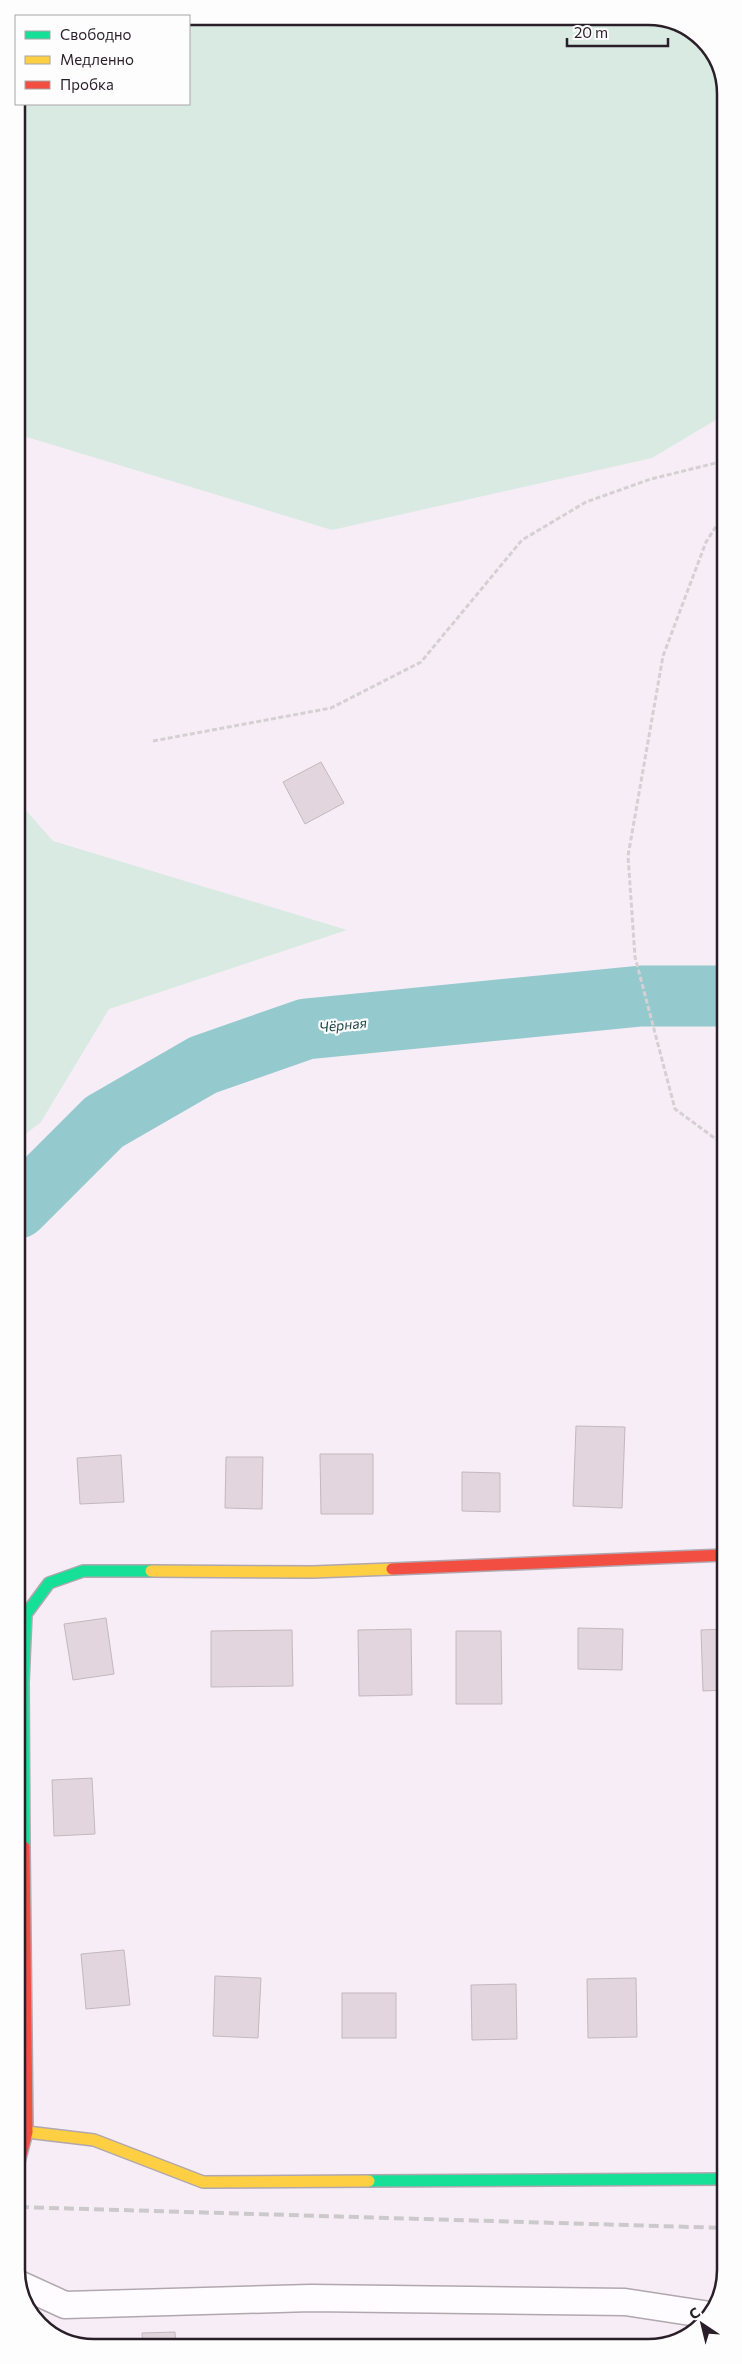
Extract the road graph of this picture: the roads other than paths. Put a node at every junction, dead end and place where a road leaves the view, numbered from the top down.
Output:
1 (717, 1555) edge
2 (25, 1628) edge
3 (25, 2133) edge
4 (717, 2179) edge
5 (27, 2288) edge
6 (677, 2310) edge

1 - 2 street
3 - 4 street
5 - 6 street

